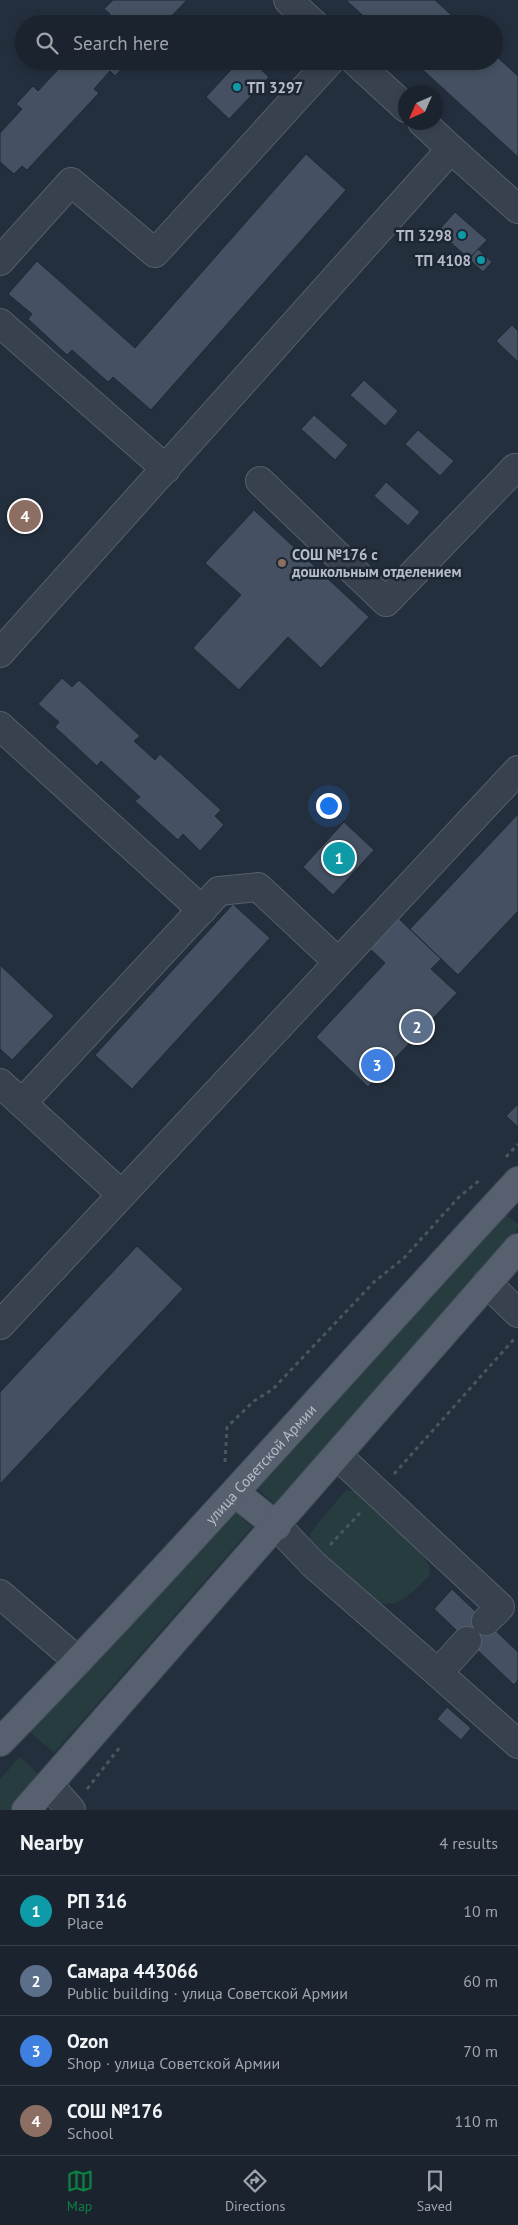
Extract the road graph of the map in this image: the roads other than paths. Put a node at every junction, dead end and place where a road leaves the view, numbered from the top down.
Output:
1 (288, 0) edge
2 (304, 15) edge
3 (322, 70) edge
4 (365, 70) edge
5 (398, 101) edge
6 (431, 130) edge
7 (451, 149) junction
8 (518, 209) edge
9 (0, 261) edge
10 (0, 323) edge
11 (166, 469) junction
12 (518, 470) edge
13 (260, 481) dead end
14 (0, 653) edge
15 (0, 726) edge
16 (518, 770) edge
17 (202, 910) junction
18 (338, 962) junction
19 (0, 1083) edge
20 (22, 1103) junction
21 (512, 1184) edge
22 (121, 1194) junction
23 (518, 1248) edge
24 (487, 1283) junction
25 (518, 1313) edge
26 (0, 1325) edge
27 (338, 1456) junction
28 (235, 1493) junction
29 (277, 1526) junction
30 (0, 1594) edge
31 (486, 1621) dead end
32 (467, 1641) dead end
33 (78, 1661) junction
34 (438, 1673) junction
35 (0, 1742) edge
36 (518, 1744) edge
37 (49, 1784) junction
38 (26, 1810) edge
39 (71, 1810) edge

1 - 2 street
3 - 9 street
4 - 5 street
6 - 7 street
7 - 8 street
7 - 11 street
10 - 11 street
11 - 14 street
12 - 13 street
15 - 17 street
16 - 18 street
17 - 18 street
17 - 20 street
18 - 22 street
19 - 20 street
20 - 22 street
21 - 28 main road, улица Советской Армии
22 - 26 street
23 - 24 main road
24 - 25 street
24 - 27 main road
27 - 29 main road
27 - 31 street
28 - 29 main road
28 - 33 main road, улица Советской Армии
29 - 34 street
29 - 37 main road
30 - 33 street
32 - 34 street
33 - 35 main road, улица Советской Армии
34 - 36 street
37 - 38 main road
37 - 39 street

